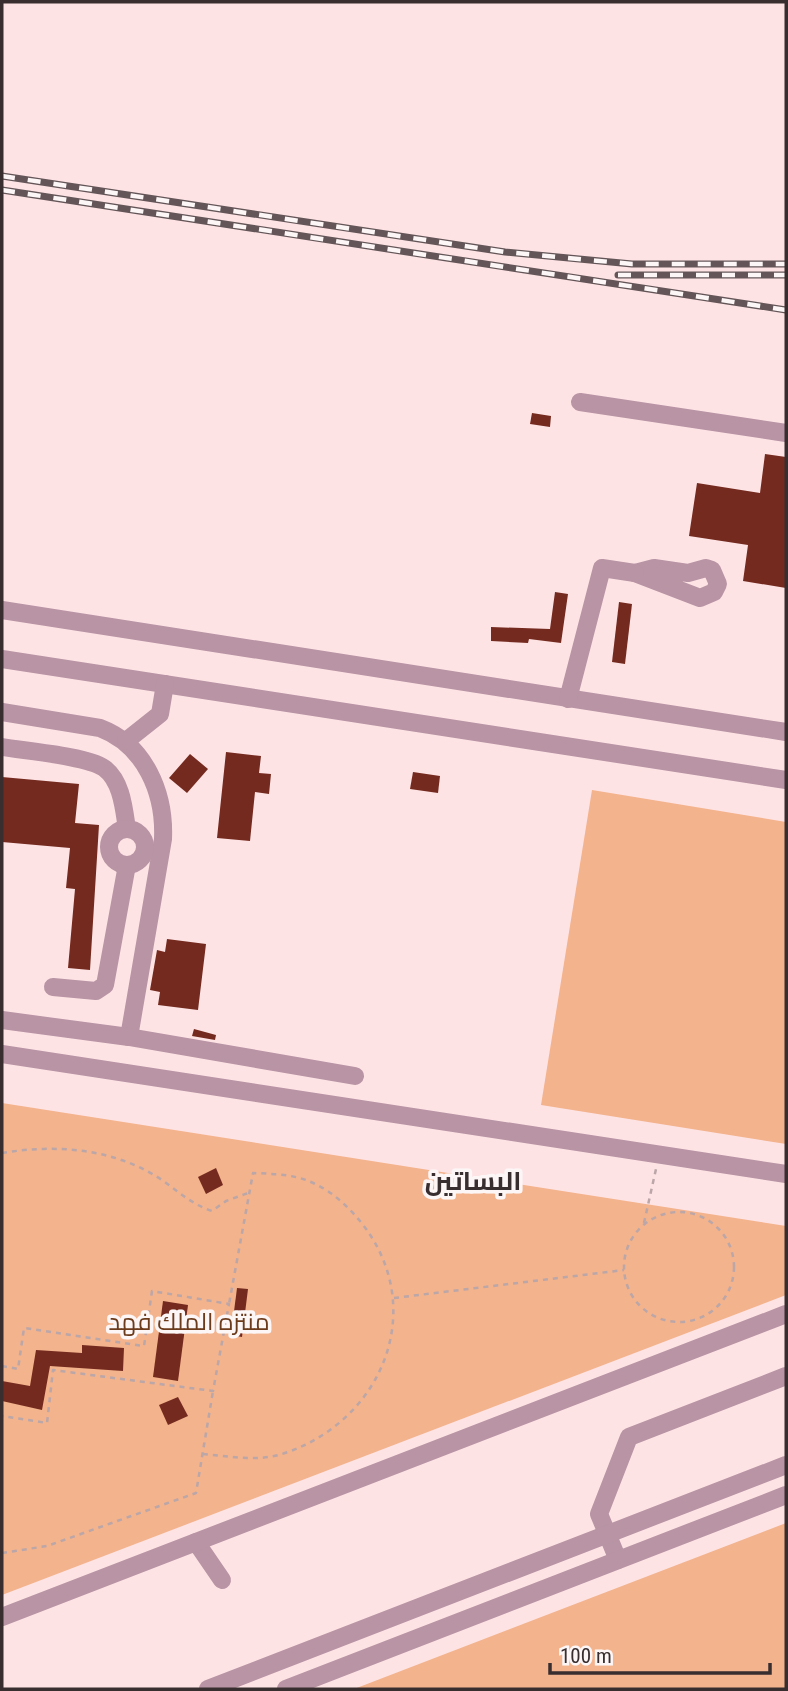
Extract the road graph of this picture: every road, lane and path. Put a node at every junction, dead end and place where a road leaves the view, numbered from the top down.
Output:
1 (580, 402) dead end
2 (786, 433) edge
3 (635, 573) dead end
4 (2, 610) edge
5 (2, 659) edge
6 (165, 684) junction
7 (568, 699) junction
8 (2, 712) edge
9 (786, 732) edge
10 (126, 741) junction
11 (2, 747) edge
12 (786, 780) edge
13 (53, 987) dead end
14 (2, 1020) edge
15 (129, 1037) junction
16 (2, 1054) edge
17 (355, 1076) dead end
18 (2, 1153) edge
19 (660, 1156) junction
20 (786, 1174) edge
21 (249, 1193) junction
22 (644, 1223) junction
23 (624, 1270) junction
24 (393, 1298) junction
25 (229, 1304) junction
26 (786, 1314) edge
27 (2, 1366) edge
28 (786, 1376) edge
29 (213, 1391) junction
30 (2, 1416) edge
31 (203, 1454) junction
32 (786, 1465) edge
33 (786, 1495) edge
34 (607, 1534) junction
35 (196, 1542) junction
36 (2, 1553) edge
37 (618, 1560) junction
38 (222, 1580) dead end
39 (2, 1617) edge
40 (281, 1661) junction
41 (289, 1688) edge
42 (208, 1689) edge

1 - 2 street
3 - 7 street
4 - 7 street
5 - 6 street
6 - 10 street
6 - 12 street
7 - 9 street
8 - 10 street
10 - 15 street
11 - 13 street
14 - 15 street
15 - 17 street
16 - 19 street
18 - 21 path
19 - 20 street
19 - 22 path
21 - 24 path
21 - 25 path
22 - 23 path
22 - 23 path
23 - 24 path
24 - 31 path
25 - 27 path
25 - 29 path
26 - 35 street
28 - 34 street
29 - 30 path
29 - 31 path
31 - 36 path
32 - 34 street
33 - 37 street
34 - 37 street
34 - 40 street
35 - 38 street
35 - 39 street
37 - 41 street
40 - 41 street
40 - 42 street

